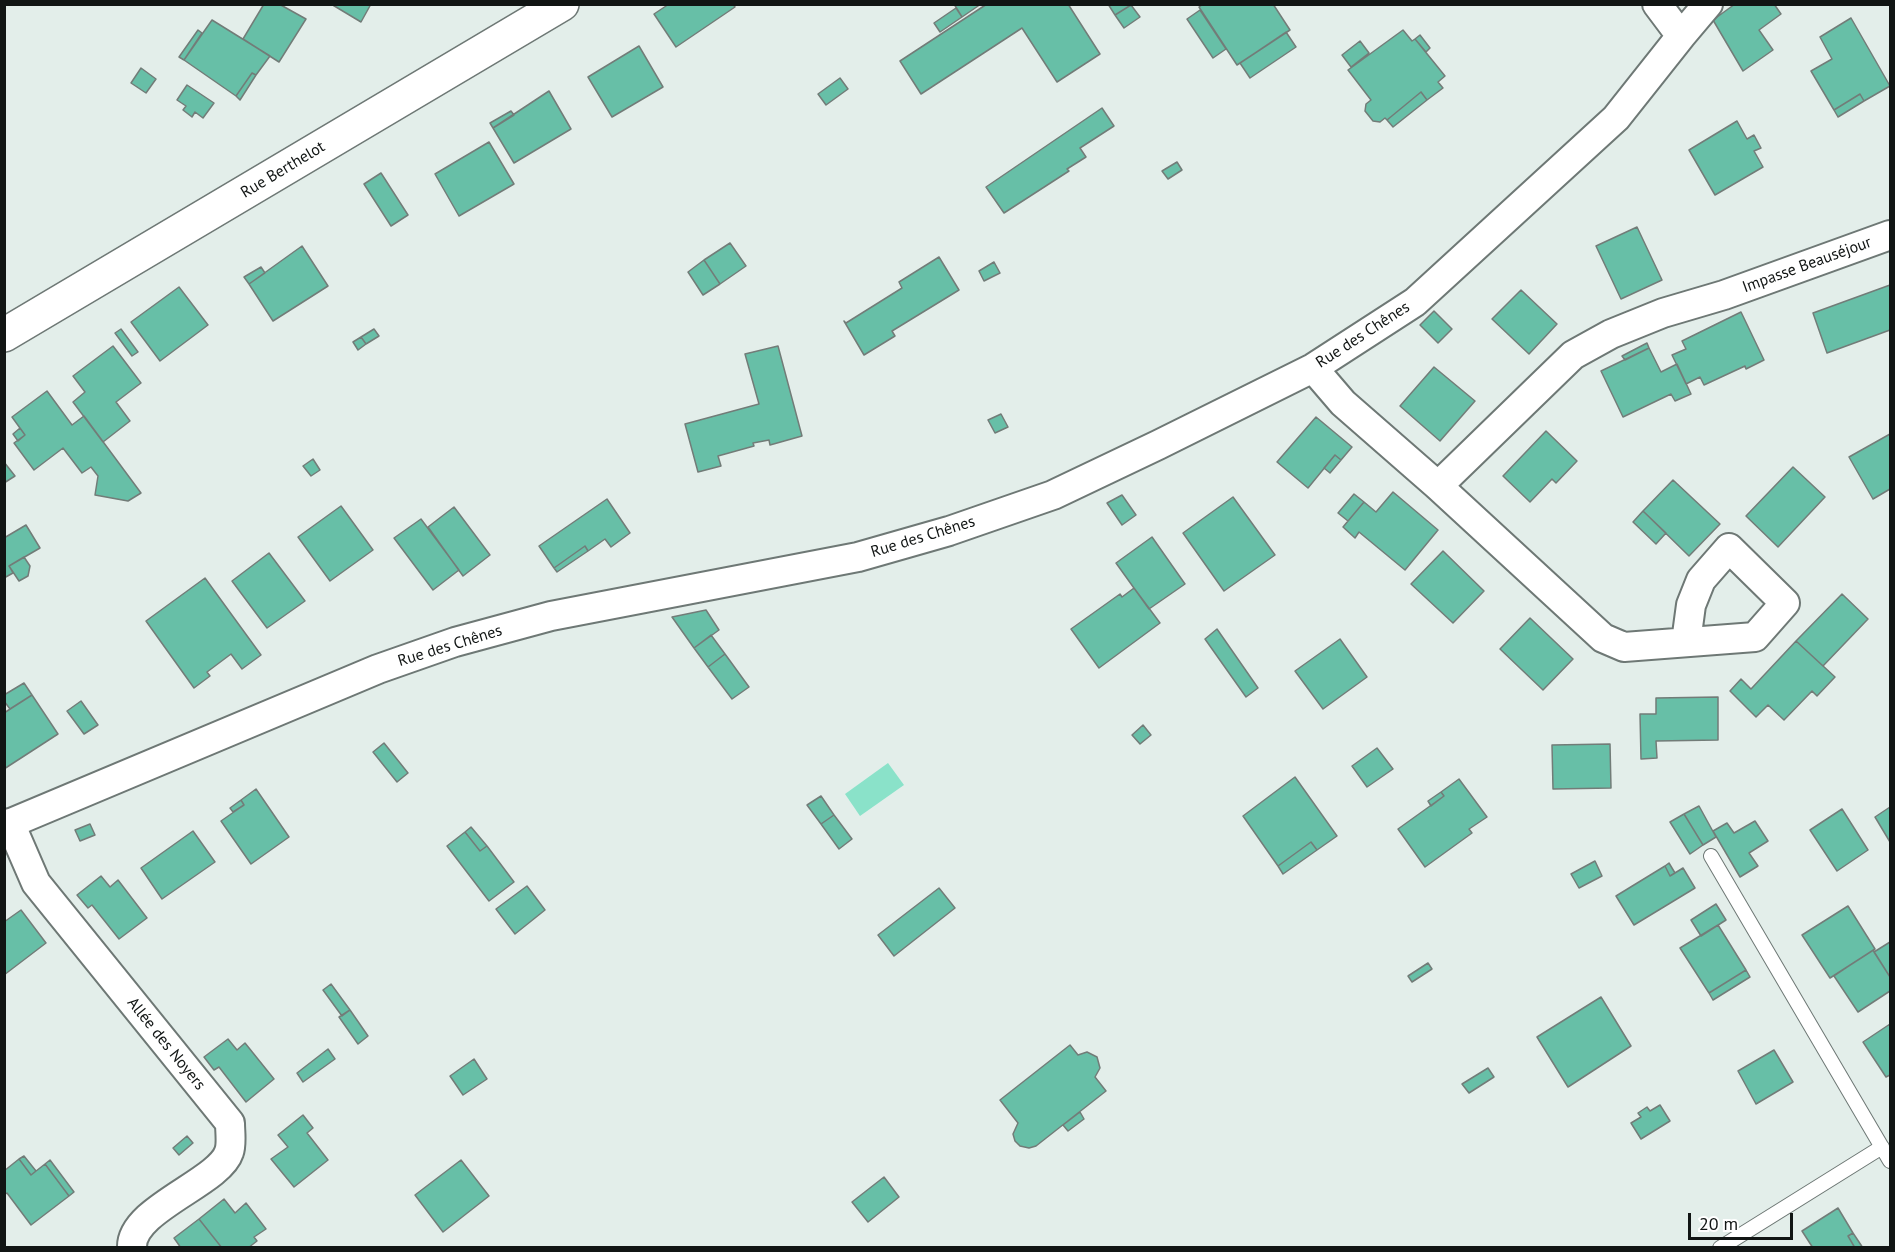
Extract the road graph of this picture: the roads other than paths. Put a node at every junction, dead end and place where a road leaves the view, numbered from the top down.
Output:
1 (562, 4) edge
2 (1657, 4) edge
3 (1708, 4) edge
4 (1681, 36) junction
5 (1890, 235) edge
6 (4, 334) edge
7 (1313, 368) junction
8 (1438, 486) junction
9 (1686, 642) dead end
10 (7, 824) edge
11 (1711, 856) dead end
12 (1882, 1147) junction
13 (1890, 1161) edge
14 (132, 1248) edge
15 (1720, 1248) edge

1 - 6 street, Rue Berthelot
2 - 4 street
3 - 4 street, Rue des Chênes
4 - 7 street, Rue des Chênes
5 - 8 street, Impasse Beauséjour
7 - 8 street
7 - 10 street, Rue des Chênes
8 - 9 street
10 - 14 street, Allée des Noyers
11 - 12 lane
12 - 13 lane
12 - 15 lane

